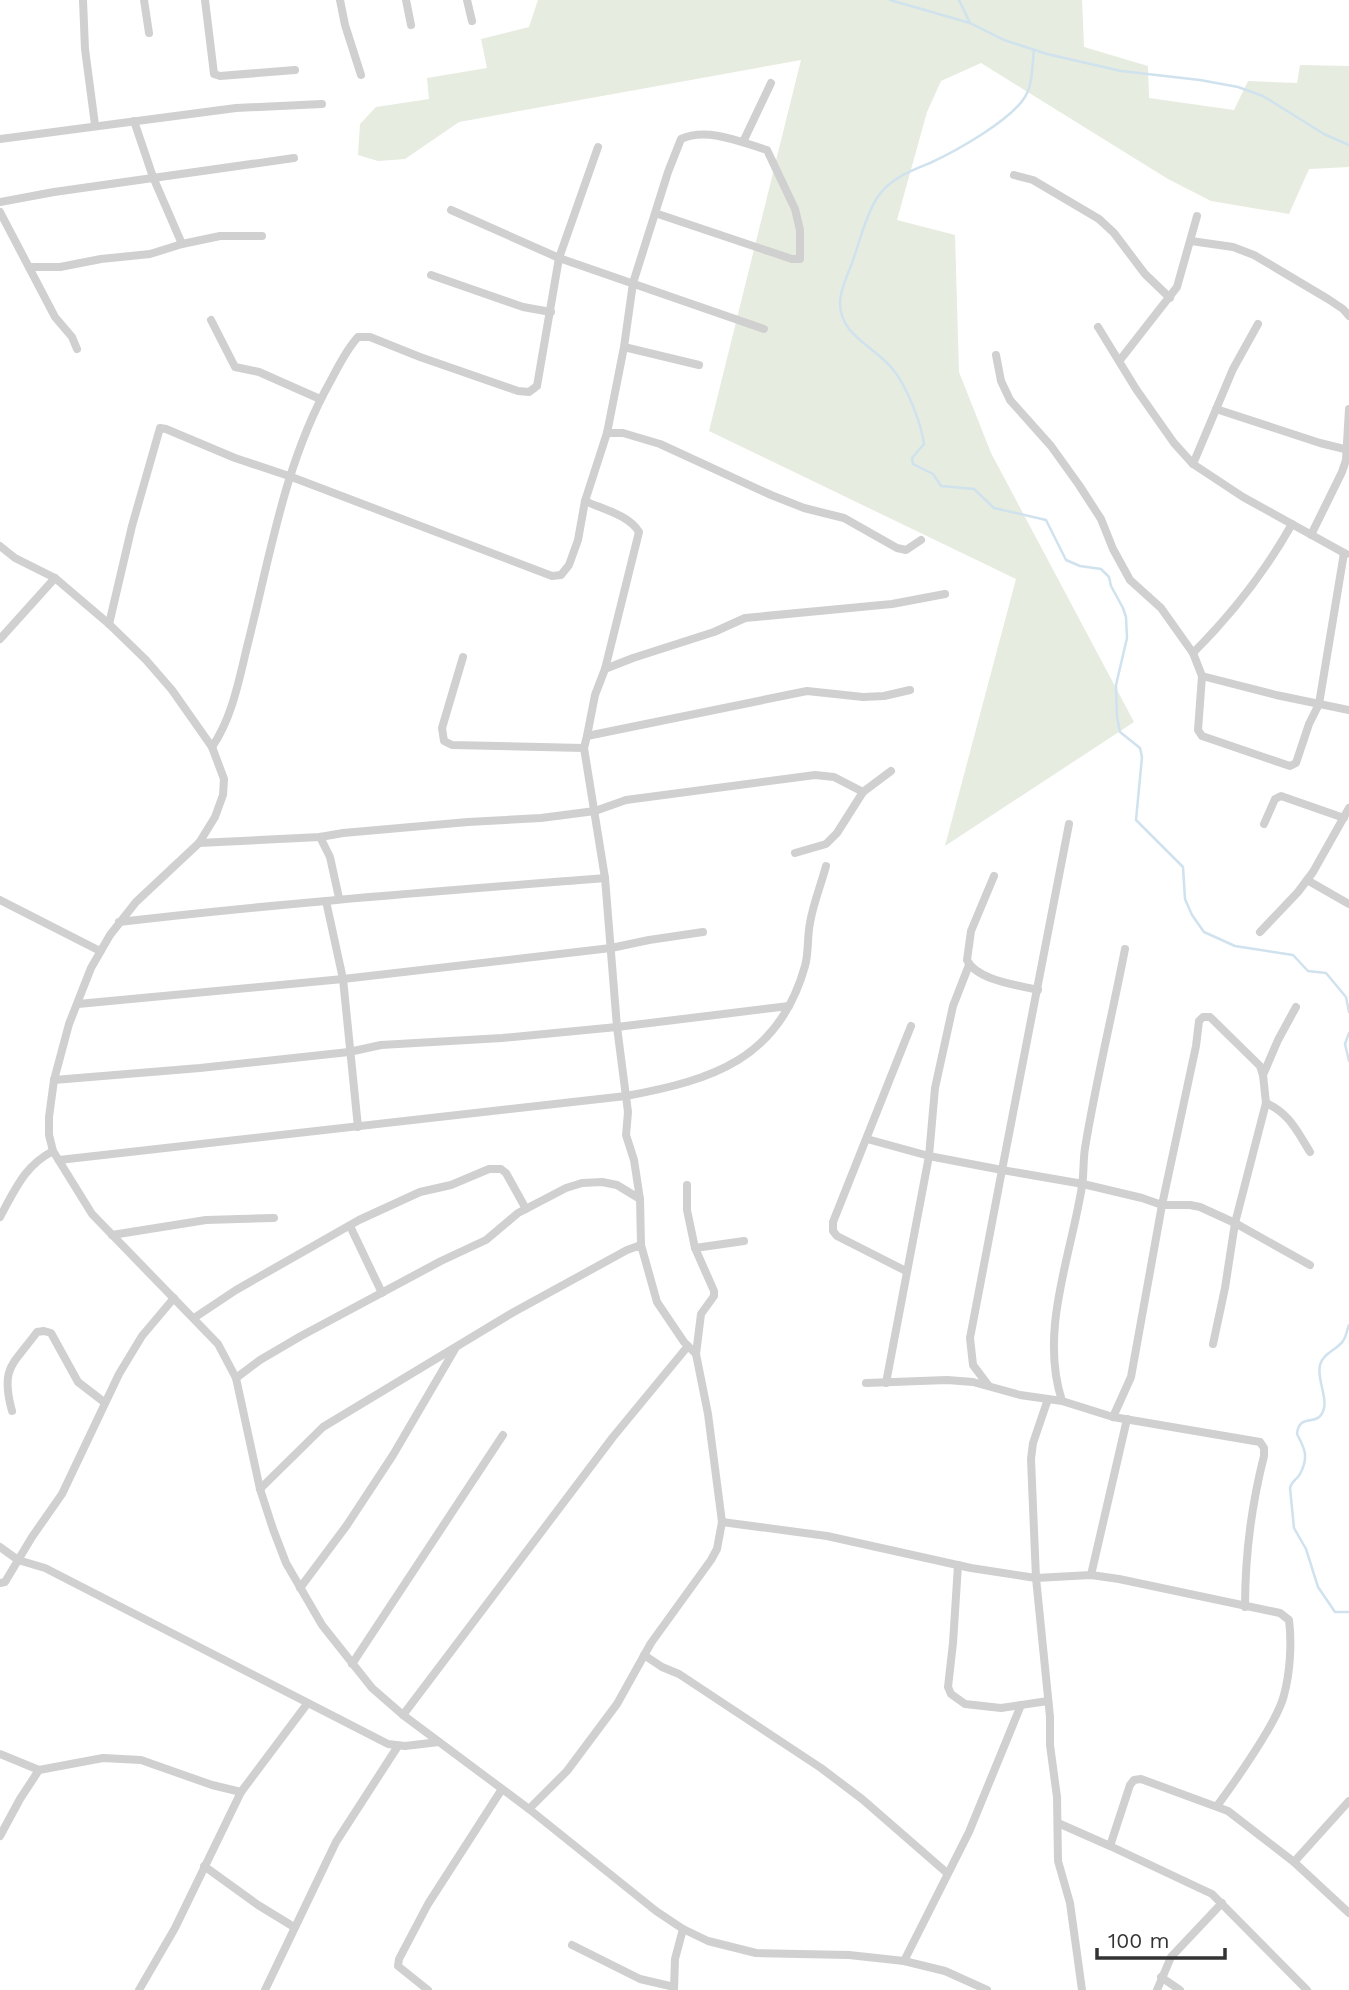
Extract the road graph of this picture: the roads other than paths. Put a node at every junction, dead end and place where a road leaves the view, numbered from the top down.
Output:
1 (83, 0) edge
2 (144, 0) edge
3 (205, 0) edge
4 (340, 0) edge
5 (406, 0) edge
6 (467, 0) edge
7 (471, 21) dead end
8 (411, 25) dead end
9 (149, 33) dead end
10 (295, 70) dead end
11 (361, 75) dead end
12 (771, 83) dead end
13 (321, 104) dead end
14 (134, 121) junction
15 (95, 125) junction
16 (0, 139) edge
17 (743, 142) junction
18 (598, 147) dead end
19 (294, 158) dead end
20 (1014, 175) dead end
21 (153, 177) junction
22 (0, 202) edge
23 (451, 210) dead end
24 (0, 212) edge
25 (655, 213) junction
26 (1197, 216) dead end
27 (262, 236) dead end
28 (1191, 241) junction
29 (182, 244) junction
30 (559, 258) junction
31 (29, 267) junction
32 (431, 275) dead end
33 (633, 283) junction
34 (1170, 298) junction
35 (551, 312) junction
36 (1349, 316) edge
37 (211, 320) dead end
38 (1258, 324) dead end
39 (1098, 327) dead end
40 (764, 329) dead end
41 (624, 347) junction
42 (78, 349) dead end
43 (996, 355) dead end
44 (1120, 360) junction
45 (699, 365) dead end
46 (320, 399) junction
47 (1216, 409) junction
48 (1349, 409) edge
49 (607, 433) junction
50 (1348, 450) edge
51 (1193, 464) junction
52 (289, 476) junction
53 (584, 501) junction
54 (1292, 524) junction
55 (1311, 535) junction
56 (921, 540) dead end
57 (1, 548) edge
58 (1347, 554) edge
59 (55, 578) junction
60 (945, 594) dead end
61 (109, 624) junction
62 (0, 639) edge
63 (1193, 653) junction
64 (463, 657) dead end
65 (605, 669) junction
66 (1202, 676) junction
67 (910, 690) dead end
68 (1319, 704) junction
69 (1349, 710) edge
70 (587, 736) junction
71 (212, 747) junction
72 (584, 748) junction
73 (891, 771) dead end
74 (863, 792) junction
75 (1349, 808) edge
76 (595, 811) junction
77 (1344, 818) junction
78 (1069, 824) dead end
79 (1264, 824) dead end
80 (320, 837) junction
81 (199, 843) junction
82 (794, 853) dead end
83 (826, 866) dead end
84 (993, 876) dead end
85 (604, 878) junction
86 (1307, 880) junction
87 (339, 898) junction
88 (0, 900) edge
89 (326, 901) junction
90 (1349, 904) edge
91 (119, 922) junction
92 (703, 932) dead end
93 (1260, 932) dead end
94 (611, 948) junction
95 (1125, 949) dead end
96 (100, 951) junction
97 (969, 965) junction
98 (342, 979) junction
99 (1038, 990) junction
100 (78, 1004) junction
101 (789, 1006) junction
102 (1296, 1007) dead end
103 (911, 1026) dead end
104 (617, 1027) junction
105 (349, 1052) junction
106 (1263, 1075) junction
107 (54, 1080) junction
108 (626, 1096) junction
109 (1266, 1103) junction
110 (358, 1127) junction
111 (867, 1139) junction
112 (53, 1151) junction
113 (1310, 1152) dead end
114 (929, 1156) junction
115 (59, 1160) junction
116 (1002, 1170) junction
117 (1083, 1184) junction
118 (687, 1185) dead end
119 (640, 1199) junction
120 (1162, 1205) junction
121 (526, 1209) junction
122 (0, 1217) edge
123 (274, 1218) dead end
124 (1236, 1223) junction
125 (350, 1226) junction
126 (112, 1235) junction
127 (744, 1241) dead end
128 (641, 1245) junction
129 (695, 1248) junction
130 (1310, 1265) dead end
131 (906, 1271) junction
132 (382, 1293) junction
133 (174, 1298) junction
134 (194, 1318) junction
135 (1213, 1344) dead end
136 (457, 1346) junction
137 (688, 1346) junction
138 (696, 1354) junction
139 (236, 1378) junction
140 (866, 1383) dead end
141 (886, 1383) junction
142 (988, 1385) junction
143 (1048, 1399) junction
144 (1062, 1401) junction
145 (104, 1402) junction
146 (12, 1411) dead end
147 (1113, 1417) junction
148 (1126, 1419) junction
149 (503, 1435) dead end
150 (260, 1489) junction
151 (722, 1522) junction
152 (0, 1548) edge
153 (18, 1560) junction
154 (958, 1565) junction
155 (1091, 1575) junction
156 (1036, 1578) junction
157 (0, 1583) edge
158 (300, 1588) junction
159 (1245, 1607) junction
160 (644, 1655) junction
161 (352, 1664) junction
162 (1048, 1701) junction
163 (307, 1704) junction
164 (1021, 1705) junction
165 (403, 1715) junction
166 (439, 1742) junction
167 (398, 1746) junction
168 (0, 1754) edge
169 (39, 1770) junction
170 (502, 1789) junction
171 (241, 1793) junction
172 (1349, 1801) edge
173 (1217, 1806) junction
174 (528, 1809) junction
175 (1058, 1823) junction
176 (0, 1836) edge
177 (1110, 1846) junction
178 (1294, 1862) junction
179 (204, 1866) junction
180 (947, 1873) junction
181 (1222, 1902) junction
182 (1349, 1913) edge
183 (294, 1927) junction
184 (683, 1929) junction
185 (572, 1945) dead end
186 (904, 1961) junction
187 (1161, 1977) junction
188 (674, 1989) edge
189 (139, 1990) edge
190 (265, 1990) edge
191 (428, 1990) edge
192 (987, 1990) edge
193 (1082, 1990) edge
194 (1157, 1990) edge
195 (1180, 1990) edge
196 (1307, 1990) edge

1 - 15 street
2 - 9 street
3 - 10 street
4 - 11 street
5 - 8 street
6 - 7 street
12 - 17 street
13 - 14 street
14 - 15 street
14 - 21 street
15 - 16 street
17 - 25 street
17 - 25 street
18 - 30 street
19 - 21 street
20 - 34 street
21 - 22 street
21 - 29 street
23 - 30 street
24 - 31 street
25 - 33 street
26 - 28 street
27 - 29 street
28 - 34 street
28 - 36 street
29 - 31 street
30 - 33 street
30 - 35 street
31 - 42 street
32 - 35 street
33 - 40 street
33 - 41 street
34 - 44 street
35 - 46 street
37 - 46 street
38 - 47 street
39 - 44 street
41 - 45 street
41 - 49 street
43 - 63 street
44 - 51 street
46 - 52 street
47 - 50 street
47 - 51 street
48 - 50 street
49 - 53 street
49 - 56 street
50 - 55 street
51 - 54 street
52 - 53 street
52 - 61 street
52 - 71 street
53 - 65 street
54 - 55 street
54 - 63 street
55 - 58 street
57 - 59 street
58 - 68 street
59 - 61 street
59 - 62 street
60 - 65 street
61 - 71 street
63 - 66 street
64 - 72 street
65 - 70 street
66 - 68 street
66 - 68 street
67 - 70 street
68 - 69 street
70 - 72 street
71 - 81 street
72 - 76 street
73 - 74 street
74 - 76 street
74 - 82 street
75 - 77 street
76 - 80 street
76 - 85 street
77 - 79 street
77 - 86 street
78 - 99 street
80 - 81 street
80 - 87 street
81 - 91 street
83 - 101 street
84 - 97 street
85 - 87 street
85 - 94 street
86 - 90 street
86 - 93 street
87 - 89 street
88 - 96 street
89 - 91 street
89 - 98 street
91 - 96 street
92 - 94 street
94 - 98 street
94 - 104 street
95 - 117 street
96 - 100 street
97 - 99 street
97 - 114 street
98 - 100 street
98 - 105 street
99 - 116 street
100 - 107 street
101 - 104 street
101 - 108 street
102 - 106 street
103 - 111 street
104 - 105 street
104 - 108 street
105 - 107 street
105 - 110 street
106 - 109 street
106 - 120 street
107 - 112 street
108 - 110 street
108 - 119 street
109 - 113 street
109 - 124 street
110 - 115 street
111 - 114 street
111 - 131 street
112 - 115 street
112 - 122 street
114 - 116 street
114 - 131 street
115 - 126 street
116 - 117 street
116 - 142 street
117 - 120 street
117 - 144 street
118 - 129 street
119 - 121 street
119 - 128 street
120 - 124 street
120 - 147 street
121 - 125 street
121 - 132 street
123 - 126 street
124 - 130 street
124 - 135 street
125 - 132 street
125 - 134 street
126 - 133 street
127 - 129 street
128 - 136 street
128 - 137 street
129 - 138 street
131 - 141 street
132 - 139 street
133 - 134 street
133 - 145 street
134 - 139 street
136 - 150 street
136 - 158 street
137 - 138 street
137 - 165 street
138 - 151 street
139 - 150 street
140 - 141 street
141 - 142 street
142 - 143 street
143 - 144 street
143 - 156 street
144 - 147 street
145 - 146 street
145 - 153 street
147 - 148 street
148 - 155 street
148 - 159 street
149 - 161 street
150 - 158 street
151 - 154 street
151 - 160 street
152 - 153 street
153 - 157 street
153 - 163 street
154 - 156 street
154 - 164 street
155 - 156 street
155 - 159 street
156 - 162 street
158 - 161 street
159 - 173 street
160 - 174 street
160 - 180 street
161 - 165 street
162 - 164 street
162 - 175 street
163 - 167 street
163 - 171 street
164 - 180 street
165 - 166 street
166 - 167 street
166 - 170 street
167 - 183 street
168 - 169 street
169 - 171 street
169 - 176 street
170 - 174 street
170 - 191 street
171 - 179 street
172 - 178 street
173 - 177 street
173 - 178 street
174 - 184 street
175 - 177 street
175 - 193 street
177 - 181 street
178 - 182 street
179 - 183 street
179 - 189 street
180 - 186 street
181 - 187 street
181 - 196 street
183 - 190 street
184 - 186 street
184 - 188 street
185 - 188 street
186 - 192 street
187 - 194 street
187 - 195 street

